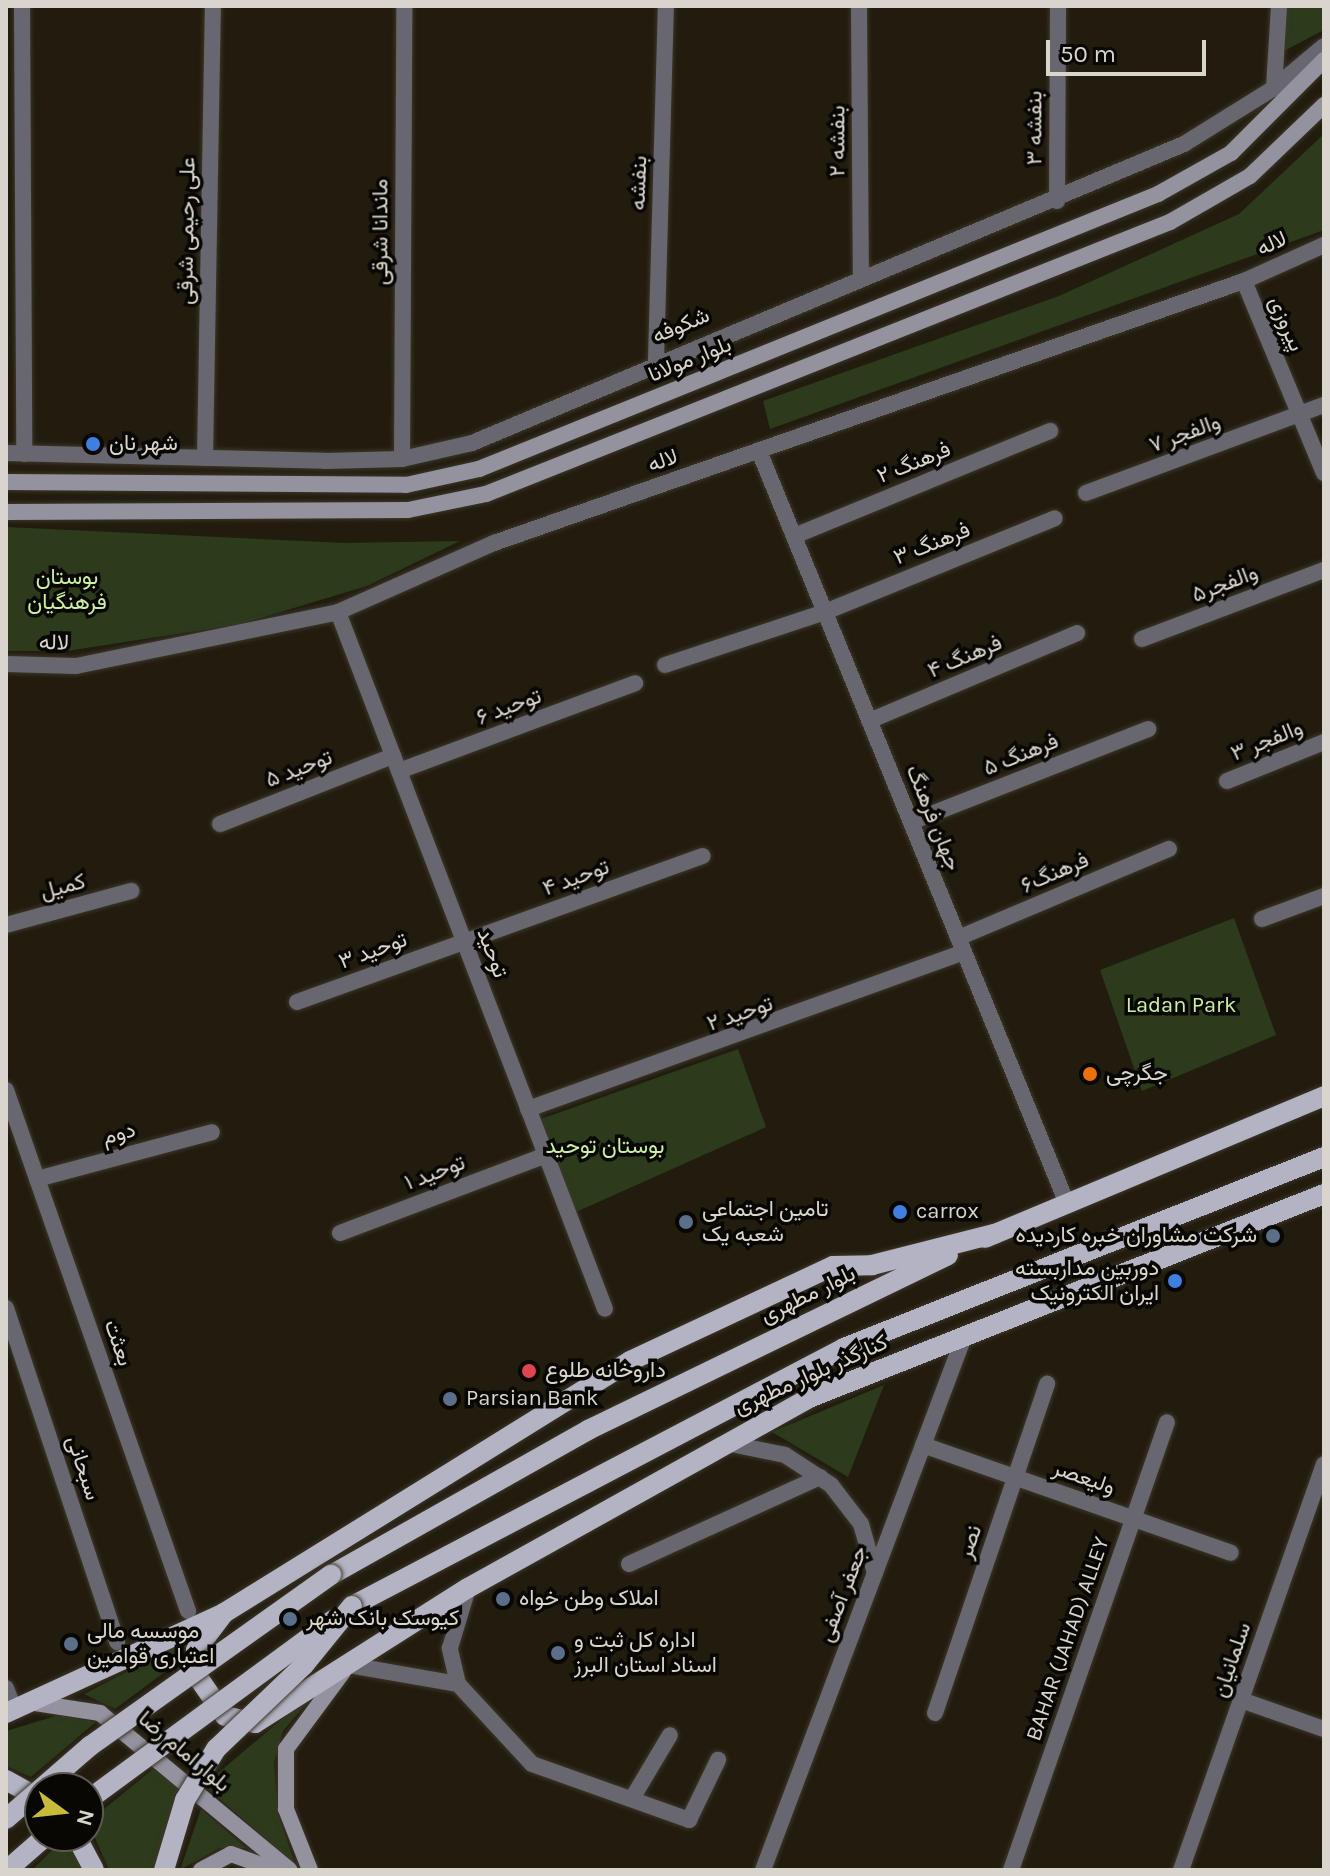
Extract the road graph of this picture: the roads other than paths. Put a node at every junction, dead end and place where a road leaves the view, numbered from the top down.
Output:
1 (22, 6) edge
2 (213, 6) edge
3 (404, 6) edge
4 (666, 6) edge
5 (859, 6) edge
6 (1058, 6) edge
7 (1279, 6) edge
8 (1324, 46) edge
9 (1324, 60) edge
10 (1274, 88) junction
11 (1324, 105) edge
12 (1057, 201) junction
13 (1324, 245) edge
14 (861, 275) junction
15 (1244, 281) junction
16 (656, 360) junction
17 (1324, 405) edge
18 (1300, 415) junction
19 (1050, 431) dead end
20 (759, 451) junction
21 (6, 453) edge
22 (24, 454) junction
23 (205, 458) junction
24 (402, 459) junction
25 (1324, 473) edge
26 (6, 482) edge
27 (1086, 493) dead end
28 (6, 512) edge
29 (1055, 518) dead end
30 (794, 536) junction
31 (1324, 570) edge
32 (338, 612) junction
33 (825, 612) junction
34 (1077, 633) dead end
35 (1142, 639) dead end
36 (6, 664) edge
37 (665, 665) dead end
38 (635, 683) dead end
39 (869, 721) junction
40 (1148, 729) dead end
41 (1324, 742) edge
42 (396, 764) junction
43 (1227, 781) dead end
44 (911, 822) junction
45 (220, 824) dead end
46 (1169, 849) dead end
47 (703, 856) dead end
48 (131, 891) dead end
49 (1324, 896) edge
50 (1262, 919) dead end
51 (6, 925) edge
52 (464, 941) junction
53 (961, 945) junction
54 (297, 1002) dead end
55 (6, 1090) edge
56 (1324, 1096) edge
57 (528, 1109) junction
58 (212, 1132) dead end
59 (546, 1155) junction
60 (1324, 1157) edge
61 (37, 1179) junction
62 (1324, 1194) edge
63 (1066, 1201) junction
64 (340, 1233) dead end
65 (994, 1234) junction
66 (6, 1308) edge
67 (605, 1309) dead end
68 (965, 1334) junction
69 (1047, 1384) dead end
70 (1167, 1422) dead end
71 (720, 1442) junction
72 (923, 1445) junction
73 (1324, 1465) edge
74 (820, 1477) junction
75 (1015, 1477) junction
76 (1134, 1519) junction
77 (1231, 1553) dead end
78 (629, 1564) dead end
79 (875, 1573) junction
80 (468, 1588) junction
81 (352, 1606) junction
82 (188, 1611) dead end
83 (224, 1613) junction
84 (117, 1642) dead end
85 (349, 1665) junction
86 (458, 1684) junction
87 (1241, 1700) junction
88 (8, 1702) edge
89 (35, 1703) junction
90 (935, 1713) dead end
91 (1324, 1729) edge
92 (670, 1735) dead end
93 (718, 1760) dead end
94 (6, 1780) edge
95 (104, 1788) edge
96 (24, 1790) edge
97 (633, 1797) junction
98 (6, 1819) edge
99 (28, 1852) edge
100 (84, 1852) edge
101 (7, 1870) edge
102 (94, 1870) edge
103 (164, 1870) edge
104 (201, 1870) edge
105 (275, 1870) edge
106 (290, 1870) edge
107 (310, 1870) edge
108 (763, 1870) edge
109 (1011, 1870) edge
110 (1181, 1870) edge

1 - 22 street
2 - 23 street, علی رحیمی شرقی
3 - 24 street, ماندانا شرقی
4 - 16 street, بنفشه
5 - 14 street, بنفشه ۲
6 - 12 street, بنفشه ۳
7 - 10 street
8 - 10 street, شکوفه
9 - 26 main road, بلوار مولانا
10 - 12 street, شکوفه
11 - 28 main road
12 - 14 street, شکوفه
13 - 15 street, لاله
14 - 16 street, شکوفه
15 - 18 street, پیروزی
15 - 20 street, لاله
16 - 24 street, شکوفه
17 - 18 street, والفجر ۷
18 - 25 street, پیروزی
18 - 27 street, والفجر ۷
19 - 30 street, فرهنگ ۲
20 - 30 street, جهان فرهنگ
20 - 32 street, لاله
21 - 22 street, شکوفه
22 - 23 street, شکوفه
23 - 24 street, شکوفه
29 - 33 street, فرهنگ ۳
30 - 33 street, جهان فرهنگ
31 - 35 street, والفجر۵
32 - 36 street, لاله
32 - 42 street, توحید
33 - 37 street, فرهنگ ۳
33 - 39 street, جهان فرهنگ
34 - 39 street, فرهنگ ۴
38 - 42 street, توحید ۶
39 - 44 street, جهان فرهنگ
40 - 44 street, فرهنگ ۵
41 - 43 street, والفجر ۳
42 - 45 street, توحید ۵
42 - 52 street, توحید
44 - 53 street, جهان فرهنگ
46 - 53 street, فرهنگ۶
47 - 52 street, توحید ۴
48 - 51 street, کمیل
49 - 50 street
52 - 54 street, توحید ۳
52 - 57 street, توحید
53 - 57 street, توحید ۲
53 - 63 street, جهان فرهنگ
55 - 61 street, بعثت
56 - 63 main road, بلوار مطهری
57 - 59 street, توحید
58 - 61 street, دوم
59 - 64 street, توحید ۱
59 - 67 street, توحید
60 - 81 main road
61 - 82 street, بعثت
62 - 68 main road, کنارگذر بلوار مطهری
63 - 65 main road, بلوار مطهری
65 - 83 main road
65 - 98 main road, بلوار مطهری, bridge
66 - 84 street, سبحانی
68 - 71 main road, کنارگذر بلوار مطهری
68 - 72 street, جعفر آصفی
69 - 75 street, نصر
70 - 76 street, BAHAR (JAHAD) ALLEY
71 - 74 street
71 - 80 main road, کنارگذر بلوار مطهری
72 - 75 street, ولیعصر
72 - 79 street, جعفر آصفی
73 - 87 street, سلمانیان
74 - 78 street
74 - 79 street
75 - 76 street, ولیعصر
75 - 90 street, نصر
76 - 77 street, ولیعصر
76 - 109 street, BAHAR (JAHAD) ALLEY
79 - 108 street, جعفر آصفی
80 - 85 main road, کنارگذر بلوار مطهری
80 - 86 street
81 - 95 main road, bridge
81 - 103 main road, bridge
83 - 85 main road, کنارگذر بلوار مطهری
83 - 89 main road
85 - 86 street
85 - 107 main road
86 - 97 street
87 - 91 street
87 - 110 street, سلمانیان
88 - 89 main road
89 - 106 main road, بلوار امام رضا
92 - 97 street
93 - 97 street
94 - 96 main road
99 - 101 main road
100 - 102 main road
104 - 105 main road

